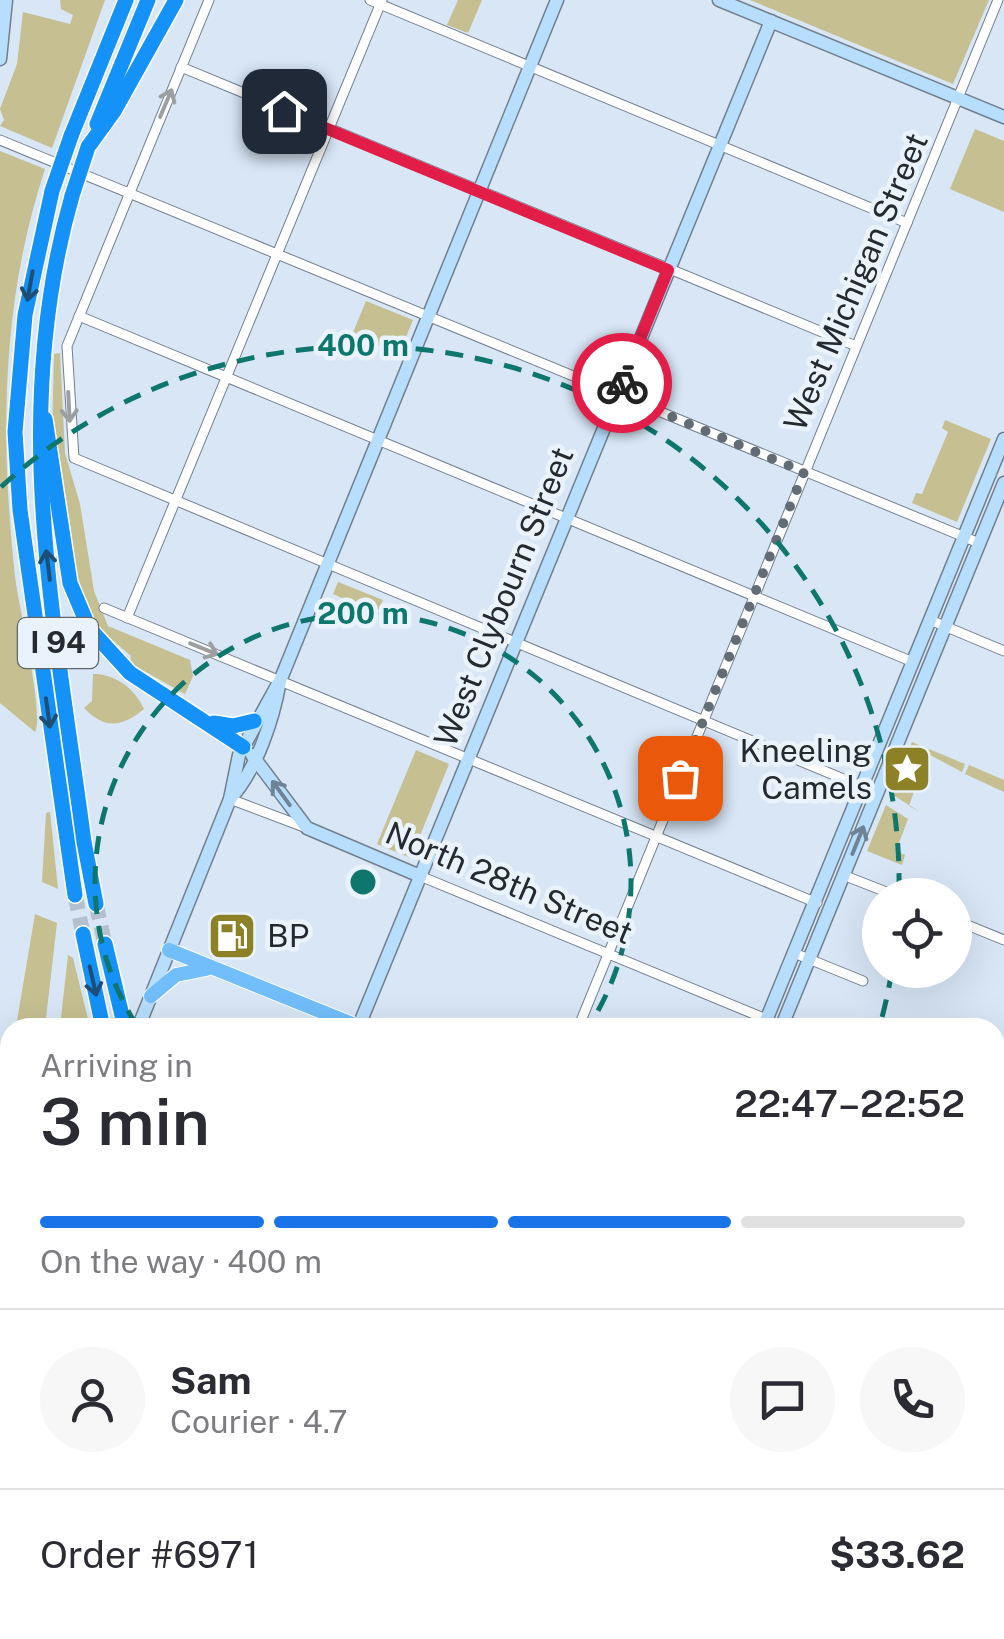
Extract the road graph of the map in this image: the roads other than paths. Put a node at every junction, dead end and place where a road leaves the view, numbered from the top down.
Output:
1 (6, 0) edge
2 (126, 0) edge
3 (148, 0) edge
4 (176, 0) edge
5 (208, 0) edge
6 (556, 0) edge
7 (719, 0) edge
8 (998, 0) edge
9 (377, 2) edge
10 (771, 21) junction
11 (0, 60) edge
12 (530, 66) junction
13 (181, 68) junction
14 (960, 99) junction
15 (1004, 117) edge
16 (328, 130) junction
17 (0, 140) edge
18 (720, 145) junction
19 (88, 147) junction
20 (478, 192) junction
21 (128, 193) junction
22 (907, 223) junction
23 (276, 254) junction
24 (668, 270) junction
25 (79, 316) junction
26 (428, 316) junction
27 (856, 346) junction
28 (226, 378) junction
29 (39, 380) junction
30 (617, 394) junction
31 (1004, 440) edge
32 (377, 442) junction
33 (804, 472) junction
34 (1004, 483) edge
35 (174, 502) junction
36 (1000, 503) edge
37 (566, 519) junction
38 (964, 537) junction
39 (980, 543) junction
40 (327, 565) junction
41 (754, 596) junction
42 (104, 608) dead end
43 (127, 618) junction
44 (930, 620) junction
45 (946, 627) junction
46 (516, 643) junction
47 (1004, 651) edge
48 (913, 662) junction
49 (280, 680) junction
50 (254, 721) junction
51 (704, 722) junction
52 (212, 723) junction
53 (248, 752) junction
54 (468, 758) junction
55 (862, 787) junction
56 (877, 793) junction
57 (230, 799) junction
58 (306, 828) junction
59 (656, 837) junction
60 (844, 875) junction
61 (420, 876) junction
62 (862, 882) edge
63 (74, 896) tunnel mouth
64 (815, 902) junction
65 (96, 904) tunnel mouth
66 (829, 908) junction
67 (972, 927) edge
68 (82, 934) tunnel mouth
69 (1004, 940) edge
70 (106, 944) tunnel mouth
71 (169, 950) junction
72 (794, 953) junction
73 (608, 954) junction
74 (808, 959) junction
75 (213, 968) junction
76 (862, 981) edge
77 (150, 996) junction
78 (101, 1018) edge
79 (123, 1018) edge
80 (142, 1018) edge
81 (338, 1018) edge
82 (364, 1018) edge
83 (582, 1018) edge
84 (750, 1018) edge
85 (769, 1018) edge
86 (785, 1018) edge

1 - 11 street
2 -> 63 highway, I 94, bridge
3 - 19 highway, I 94
4 - 19 highway
5 - 13 street
6 - 12 street
7 - 10 street
8 - 14 street, West Michigan Street
9 - 12 street
9 - 16 street
10 - 14 street
10 - 18 street, West Clybourn Street
12 - 18 street
12 - 20 street
13 - 16 street
21 -> 13 street
14 - 15 street
14 - 22 street, West Michigan Street
16 - 20 street
16 - 23 street
17 - 21 street
18 - 22 street
18 - 24 street, West Clybourn Street
19 - 29 highway, I 94, bridge
20 - 24 street
20 - 26 street
21 - 23 street
21 - 25 street
22 - 27 street, West Michigan Street
23 - 26 street
23 - 28 street
24 - 27 street
24 - 30 street, West Clybourn Street
25 - 28 street
25 -> 35 street
26 - 30 street
26 - 32 street
27 - 33 street, West Michigan Street
28 - 32 street
28 - 35 street
29 - 52 highway
65 -> 29 highway, I 94
30 - 33 street
30 - 37 street, West Clybourn Street
31 - 38 street
32 - 37 street
32 - 40 street
33 - 38 street
33 - 41 street, West Michigan Street
34 - 36 street
35 - 40 street
35 - 43 street
36 - 39 street
37 - 41 street
37 - 46 street, West Clybourn Street
38 - 39 street
38 - 44 street
39 - 45 street
40 - 46 street
40 - 49 street
41 - 48 street
41 - 51 street, West Michigan Street
42 - 43 street
43 -> 49 street
44 - 45 street
44 - 48 street
45 - 47 street
45 - 56 street
46 - 51 street
46 - 54 street, West Clybourn Street
48 - 55 street
49 - 50 street
49 - 53 street
49 - 54 street
50 - 52 highway
50 - 53 street
51 - 55 street
51 - 59 street, West Michigan Street
52 - 53 highway
53 - 57 street
58 -> 53 street
54 - 59 street
54 - 61 street, West Clybourn Street
55 - 56 street
55 - 64 street
60 -> 56 street
57 - 58 street, North 28th Street
57 - 71 street
58 - 61 street, North 28th Street
59 - 64 street
59 - 73 street, West Michigan Street
60 - 62 street
60 - 66 street
61 - 73 street, North 28th Street
61 - 82 street, West Clybourn Street
64 - 66 street
64 - 72 street
66 - 74 street
67 - 69 street
68 -> 78 highway
70 - 79 highway
71 - 75 main road
71 - 77 street
72 - 74 street
72 - 85 street
73 - 83 street, West Michigan Street
73 - 84 street, North 28th Street
74 - 76 street
74 - 86 street
75 - 77 main road
75 - 81 main road
77 - 80 street

